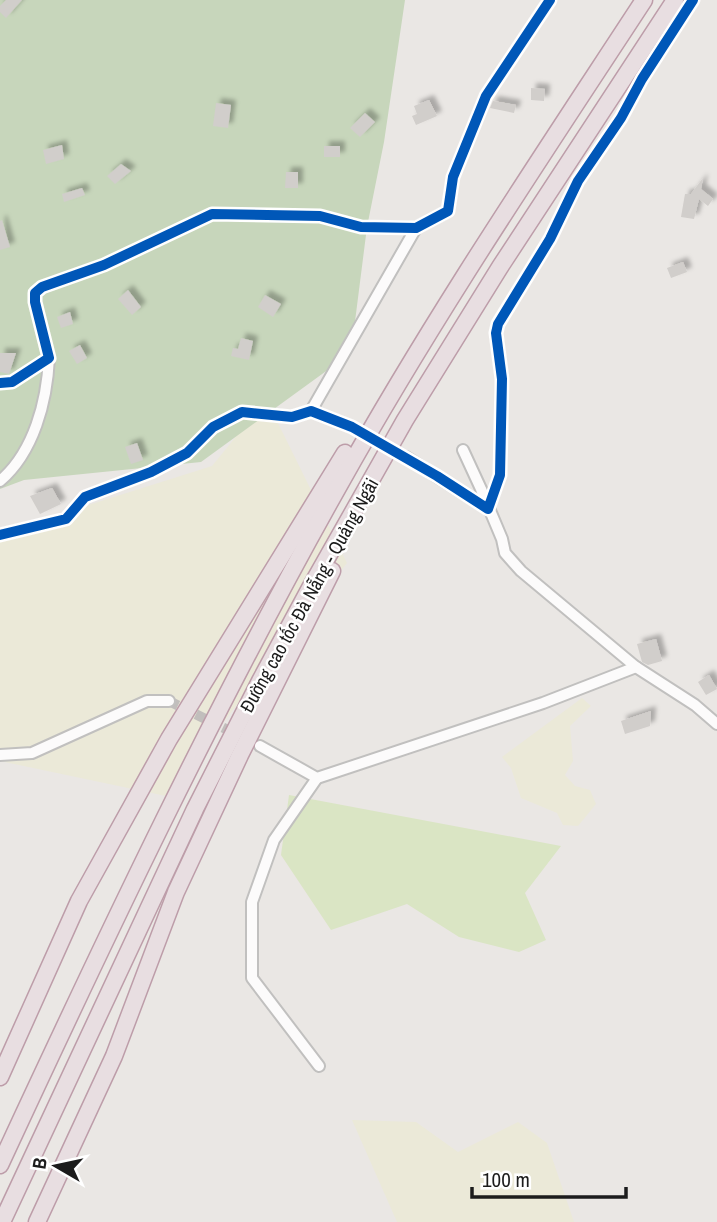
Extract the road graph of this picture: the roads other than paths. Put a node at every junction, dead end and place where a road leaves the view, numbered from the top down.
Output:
1 (550, 0) edge
2 (644, 0) edge
3 (675, 0) edge
4 (693, 0) edge
5 (416, 228) junction
6 (476, 256) junction
7 (49, 358) junction
8 (0, 383) edge
9 (311, 411) junction
10 (405, 420) junction
11 (352, 426) tunnel mouth
12 (463, 450) dead end
13 (406, 457) tunnel mouth
14 (0, 481) edge
15 (488, 509) junction
16 (0, 535) edge
17 (636, 667) junction
18 (169, 701) tunnel mouth
19 (717, 724) edge
20 (260, 746) dead end
21 (0, 755) edge
22 (317, 778) junction
23 (319, 1066) dead end
24 (0, 1077) edge
25 (0, 1165) edge
26 (2, 1222) edge
27 (37, 1222) edge

1 - 5 street
2 - 6 highway, Đường cao tốc Đà Nẵng - Quảng Ngãi
3 - 10 highway, Đường cao tốc Đà Nẵng - Quảng Ngãi
4 - 15 street
5 - 7 street
5 - 9 street
6 - 24 highway
6 - 25 highway, Đường cao tốc Đà Nẵng - Quảng Ngãi
7 - 8 street
7 - 14 street
9 - 11 street
9 - 16 street
10 - 26 highway, Đường cao tốc Đà Nẵng - Quảng Ngãi
10 - 27 highway
12 - 15 street
13 - 15 street
15 - 17 street
17 - 19 street
17 - 22 street
18 - 21 street
20 - 22 street
22 - 23 street

